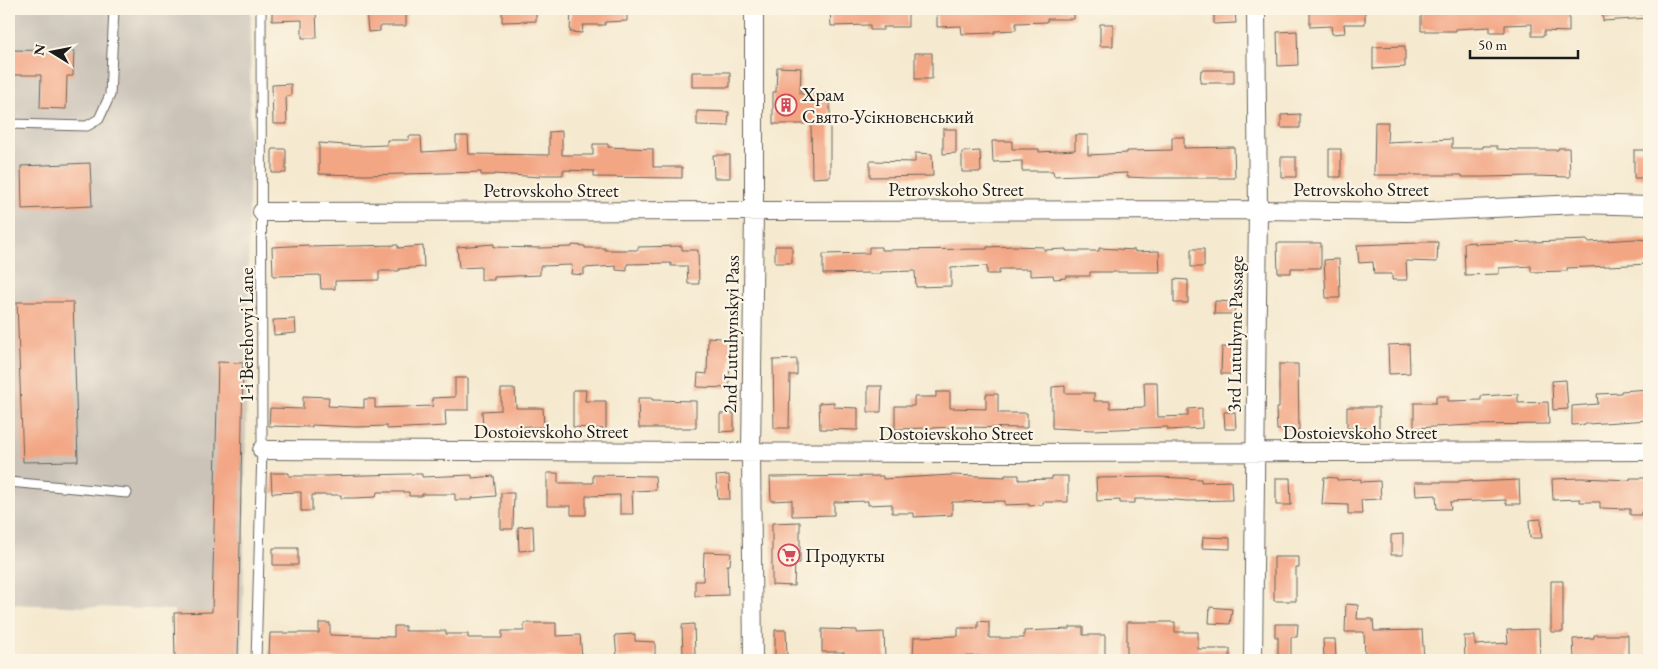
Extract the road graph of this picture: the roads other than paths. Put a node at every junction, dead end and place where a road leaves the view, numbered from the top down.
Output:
1 (114, 9) edge
2 (261, 9) edge
3 (754, 9) edge
4 (1256, 9) edge
5 (9, 124) edge
6 (1649, 206) edge
7 (1258, 210) junction
8 (754, 211) junction
9 (262, 212) junction
10 (262, 450) junction
11 (1649, 451) edge
12 (751, 454) junction
13 (1256, 454) junction
14 (9, 482) edge
15 (127, 493) dead end
16 (256, 660) edge
17 (753, 660) edge
18 (1253, 660) edge

1 - 5 lane
2 - 9 lane, 1-i Berehovyi Lane
3 - 8 street, 2nd Lutuhynskyi Pass
4 - 7 street, 3rd Lutuhyne Passage
6 - 7 street, Petrovskoho Street
7 - 8 street, Petrovskoho Street
7 - 13 street, 3rd Lutuhyne Passage
8 - 9 street, Petrovskoho Street
8 - 12 street, 2nd Lutuhynskyi Pass
9 - 10 lane, 1-i Berehovyi Lane
10 - 12 street, Dostoievskoho Street
10 - 16 lane, 1-i Berehovyi Lane
11 - 13 street, Dostoievskoho Street
12 - 13 street, Dostoievskoho Street
12 - 17 street, 2nd Lutuhynskyi Pass
13 - 18 street, 3rd Lutuhyne Passage
14 - 15 lane

